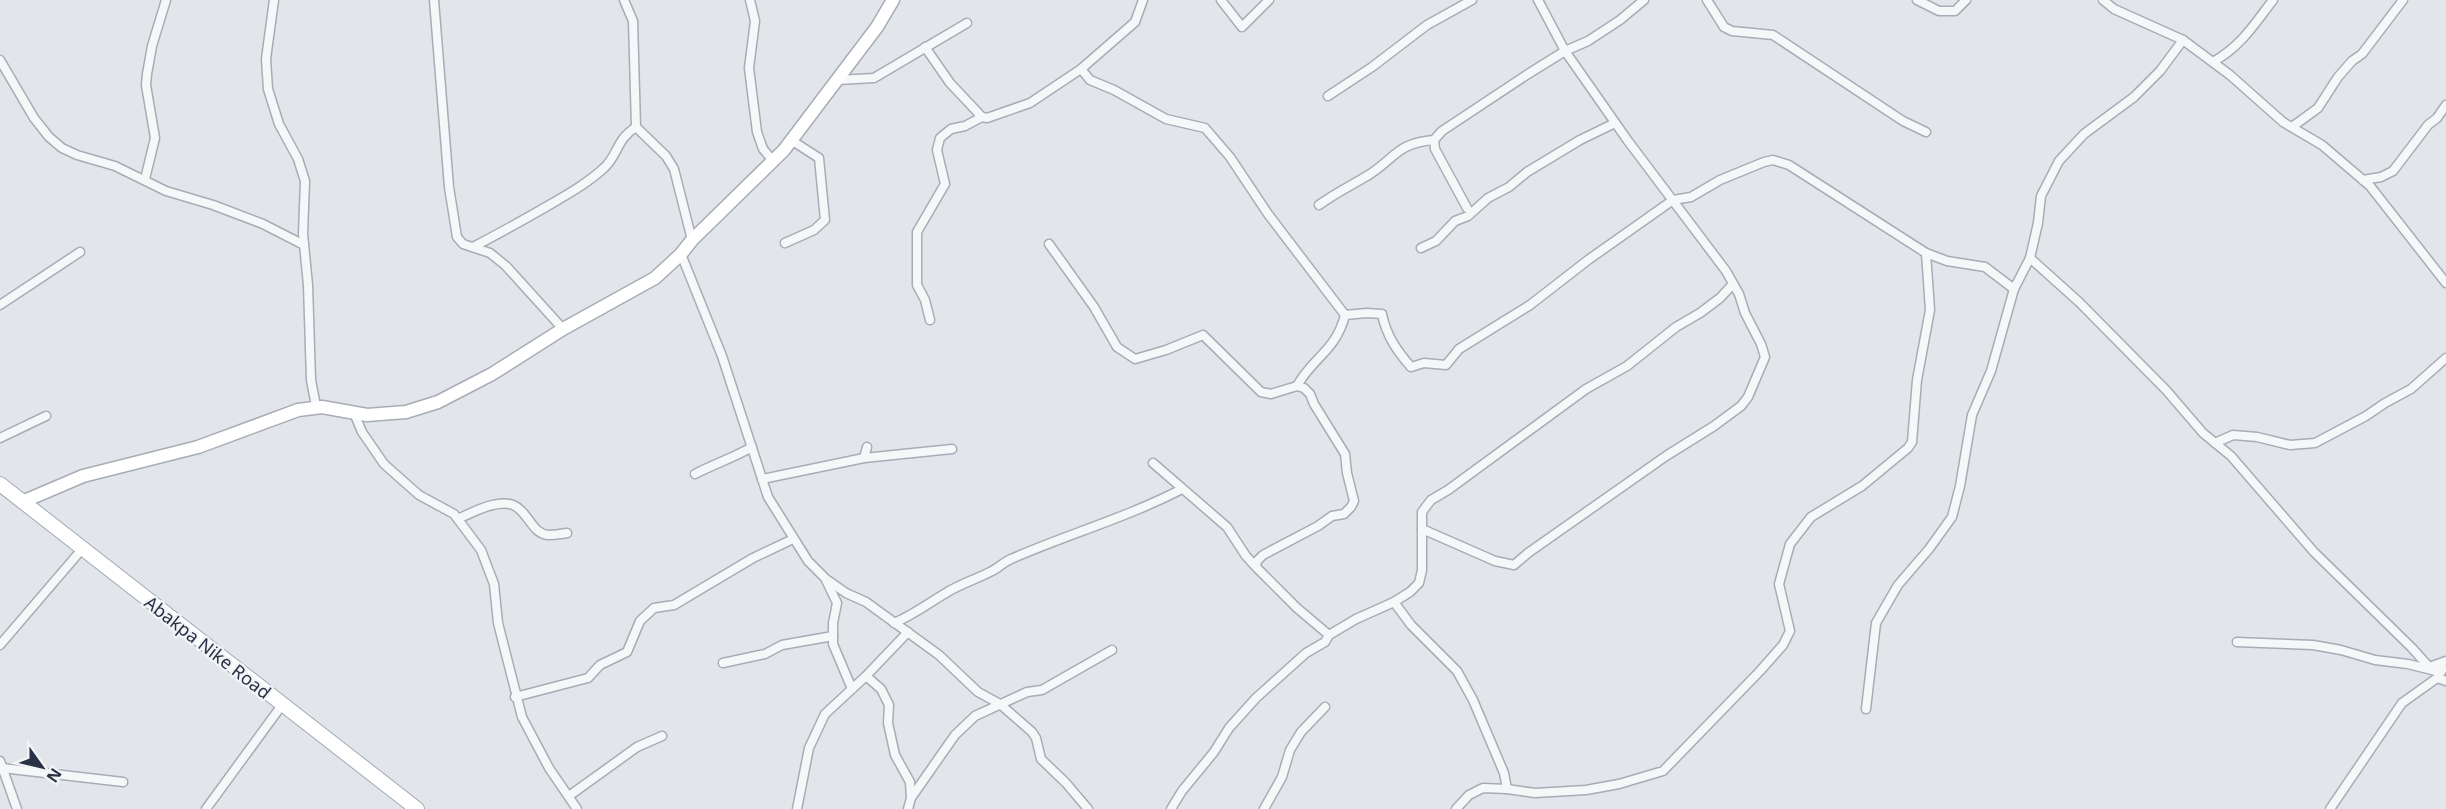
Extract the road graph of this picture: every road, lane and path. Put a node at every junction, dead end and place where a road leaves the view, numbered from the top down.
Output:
1 (166, 0) edge
2 (274, 0) edge
3 (434, 0) edge
4 (624, 0) edge
5 (750, 0) edge
6 (893, 0) edge
7 (1143, 0) edge
8 (1221, 0) edge
9 (1269, 0) edge
10 (1472, 0) edge
11 (1538, 0) edge
12 (1644, 0) edge
13 (1707, 0) edge
14 (1917, 0) edge
15 (1966, 0) edge
16 (2103, 0) edge
17 (2273, 0) edge
18 (2403, 0) edge
19 (967, 23) dead end
20 (2183, 40) junction
21 (925, 47) junction
22 (1564, 51) junction
23 (0, 60) edge
24 (2213, 62) junction
25 (1081, 69) junction
26 (838, 80) junction
27 (1328, 96) dead end
28 (2446, 105) edge
29 (982, 117) junction
30 (1616, 123) junction
31 (636, 127) junction
32 (2292, 128) junction
33 (1926, 132) dead end
34 (791, 140) junction
35 (1434, 140) junction
36 (774, 162) junction
37 (146, 179) junction
38 (2363, 180) junction
39 (1673, 200) junction
40 (1319, 205) dead end
41 (1467, 208) dead end
42 (692, 240) junction
43 (785, 243) dead end
44 (1049, 244) dead end
45 (304, 245) junction
46 (473, 247) junction
47 (1421, 248) dead end
48 (80, 252) dead end
49 (1926, 253) junction
50 (681, 254) junction
51 (2030, 258) junction
52 (2446, 283) edge
53 (1733, 284) junction
54 (2014, 289) junction
55 (0, 305) edge
56 (1345, 315) junction
57 (930, 320) dead end
58 (563, 329) junction
59 (2446, 358) edge
60 (1297, 386) junction
61 (316, 406) junction
62 (354, 413) junction
63 (46, 416) dead end
64 (0, 438) edge
65 (2215, 443) junction
66 (752, 447) junction
67 (867, 447) dead end
68 (952, 448) dead end
69 (864, 458) junction
70 (1153, 463) dead end
71 (695, 474) dead end
72 (762, 479) junction
73 (0, 484) edge
74 (1182, 489) junction
75 (22, 502) junction
76 (458, 519) junction
77 (1422, 529) junction
78 (567, 533) dead end
79 (793, 538) junction
80 (83, 548) junction
81 (1256, 566) junction
82 (826, 579) junction
83 (1394, 602) junction
84 (894, 623) junction
85 (908, 632) junction
86 (1329, 635) junction
87 (833, 636) junction
88 (2237, 642) dead end
89 (0, 645) edge
90 (1112, 650) dead end
91 (723, 663) dead end
92 (2442, 669) edge
93 (866, 676) junction
94 (2446, 681) edge
95 (852, 689) junction
96 (515, 697) junction
97 (1000, 704) junction
98 (282, 705) junction
99 (1325, 707) dead end
100 (1866, 709) dead end
101 (662, 736) dead end
102 (1, 764) edge
103 (123, 782) dead end
104 (1507, 789) junction
105 (569, 796) junction
106 (911, 798) junction
107 (17, 809) edge
108 (206, 809) edge
109 (417, 809) edge
110 (578, 809) edge
111 (798, 809) edge
112 (908, 809) edge
113 (1088, 809) edge
114 (1171, 809) edge
115 (1264, 809) edge
116 (1456, 809) edge
117 (2330, 809) edge

1 - 37 street
2 - 45 street
3 - 46 street
4 - 31 street
5 - 36 street
6 - 26 street
7 - 25 street
8 - 9 street
10 - 27 street
11 - 22 street
12 - 22 street
13 - 33 street
14 - 15 street
16 - 20 street
17 - 24 street
18 - 32 street
19 - 21 street
20 - 24 street
20 - 51 street
21 - 26 street
21 - 29 street
22 - 30 street
22 - 35 street
23 - 37 street
24 - 32 street
25 - 29 street
25 - 56 street
26 - 34 street
28 - 38 street
29 - 57 street
30 - 39 street
30 - 47 street
31 - 42 street
31 - 46 street
32 - 38 street
34 - 36 street
34 - 43 street
35 - 40 street
35 - 41 street
36 - 42 street
37 - 45 street
38 - 52 street
39 - 49 street
39 - 53 street
39 - 56 street
42 - 50 street
44 - 60 street
45 - 61 street
46 - 58 street
48 - 55 street
49 - 54 street
49 - 104 street
50 - 58 street
50 - 66 street
51 - 54 street
51 - 65 street
53 - 77 street
53 - 77 street
54 - 100 street
56 - 60 street
58 - 62 street
59 - 65 street
60 - 81 street
61 - 62 street
61 - 75 street
62 - 76 street
63 - 64 street
65 - 92 street
66 - 71 street
66 - 72 street
67 - 69 street
68 - 69 street
69 - 72 street
70 - 74 street
72 - 79 street
73 - 75 main road, Abakpa Nike Road
74 - 81 street
74 - 84 street
75 - 80 main road, Abakpa Nike Road
76 - 78 street
76 - 96 street
77 - 83 street
79 - 82 street
79 - 96 street
80 - 89 street
80 - 98 main road, Abakpa Nike Road
81 - 86 street
82 - 84 street
82 - 87 street
83 - 86 street
83 - 104 street
84 - 85 street
85 - 93 street
85 - 97 street
86 - 114 street
87 - 91 street
87 - 95 street
88 - 92 street
90 - 97 street
92 - 94 street
92 - 117 street
93 - 95 street
93 - 106 street
95 - 111 street
96 - 105 street
97 - 106 street
97 - 113 street
98 - 108 street
98 - 109 main road, Abakpa Nike Road
99 - 115 street
101 - 105 street
102 - 103 street
102 - 107 street
104 - 116 street
105 - 110 street
106 - 112 street

